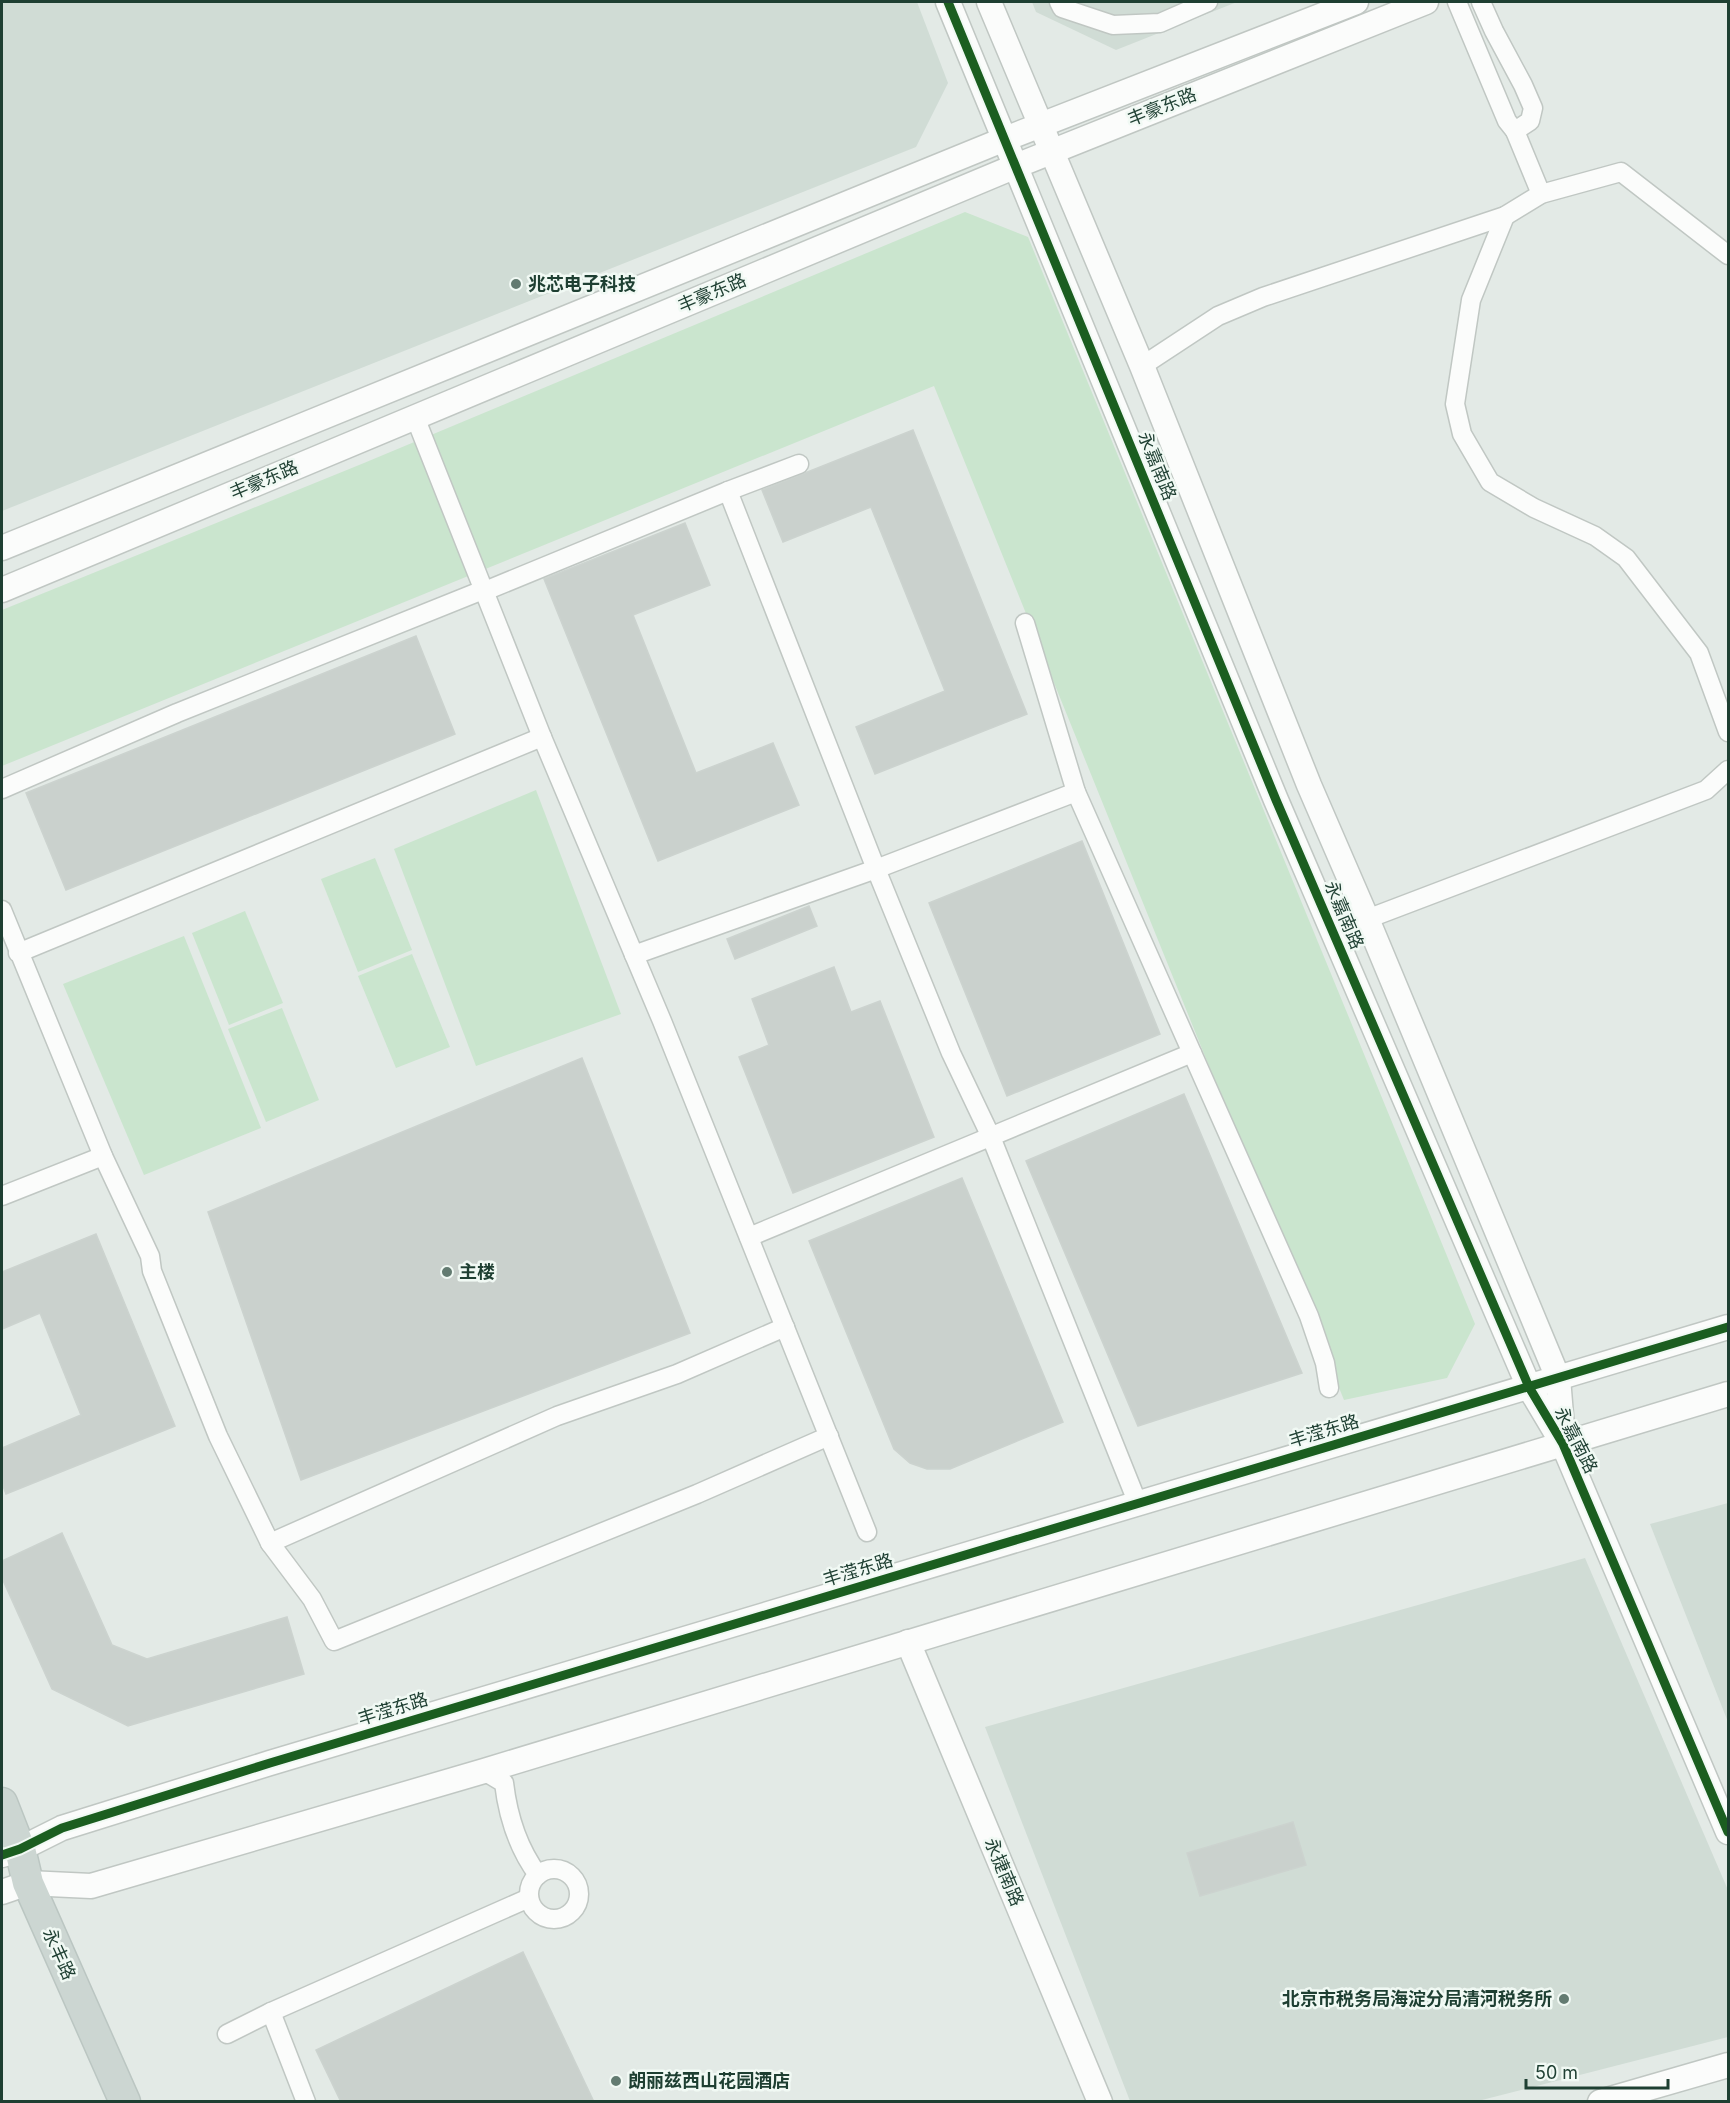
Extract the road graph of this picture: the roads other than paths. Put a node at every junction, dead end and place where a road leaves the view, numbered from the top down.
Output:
1 (948, 2) edge
2 (989, 2) edge
3 (1059, 2) edge
4 (1208, 2) edge
5 (1356, 2) edge
6 (1426, 2) edge
7 (1457, 2) edge
8 (1481, 2) edge
9 (1040, 126) junction
10 (1515, 131) junction
11 (1005, 139) junction
12 (1051, 152) junction
13 (1016, 166) junction
14 (1541, 194) junction
15 (1505, 216) junction
16 (1728, 255) edge
17 (1142, 366) junction
18 (415, 417) junction
19 (799, 464) dead end
20 (728, 491) junction
21 (2, 548) edge
22 (2, 590) edge
23 (483, 590) junction
24 (1025, 623) dead end
25 (1728, 732) edge
26 (542, 737) junction
27 (1728, 770) edge
28 (2, 789) edge
29 (1076, 792) junction
30 (876, 869) junction
31 (2, 910) edge
32 (1367, 919) junction
33 (18, 953) junction
34 (634, 955) junction
35 (1192, 1053) junction
36 (991, 1137) junction
37 (103, 1156) junction
38 (2, 1196) edge
39 (749, 1237) junction
40 (785, 1327) junction
41 (1728, 1327) edge
42 (1558, 1378) junction
43 (1529, 1387) junction
44 (1329, 1388) dead end
45 (1728, 1394) edge
46 (829, 1436) junction
47 (1563, 1444) junction
48 (1138, 1504) junction
49 (867, 1532) dead end
50 (270, 1543) junction
51 (908, 1642) junction
52 (484, 1771) junction
53 (2, 1803) edge
54 (1728, 1832) edge
55 (11, 1852) edge
56 (538, 1875) junction
57 (15, 1888) edge
58 (529, 1898) junction
59 (271, 2012) junction
60 (227, 2034) dead end
61 (1728, 2065) edge
62 (125, 2102) edge
63 (306, 2102) edge
64 (1100, 2102) edge
65 (1600, 2102) edge

1 - 11 street, 永嘉南路
2 - 9 street, 永嘉南路
3 - 4 street
5 - 9 street, 丰豪东路
6 - 12 street, 丰豪东路
7 - 10 street
8 - 10 street
9 - 11 street, 丰豪东路
9 - 12 street, 永嘉南路
10 - 14 street
11 - 13 street, 永嘉南路
11 - 21 street, 丰豪东路
12 - 13 street, 丰豪东路
12 - 17 street, 永嘉南路
13 - 18 street, 丰豪东路
13 - 43 street, 永嘉南路
14 - 15 street
14 - 16 street
15 - 17 street
15 - 25 street
17 - 32 street, 永嘉南路
18 - 22 street, 丰豪东路
18 - 23 street
19 - 20 street
20 - 23 street
20 - 30 street
23 - 26 street
23 - 28 street
24 - 29 street
26 - 33 street
26 - 34 street
27 - 32 street
29 - 30 street
29 - 35 street
30 - 34 street
30 - 36 street
31 - 33 street
32 - 42 street, 永嘉南路
33 - 37 street
34 - 39 street
35 - 36 street
35 - 44 street
36 - 39 street
36 - 48 street
37 - 38 street
37 - 50 street
39 - 40 street
40 - 46 street
40 - 50 street
41 - 42 street, 丰滢东路
42 - 43 street, 丰滢东路
42 - 47 street, 永嘉南路
43 - 47 street, 永嘉南路
43 - 48 street, 丰滢东路
45 - 47 street
46 - 49 street
46 - 50 street
47 - 51 street
47 - 54 street, 永嘉南路
48 - 55 street, 丰滢东路
51 - 52 street
51 - 64 street, 永捷南路
52 - 56 street
52 - 57 street
53 - 55 main road, 永丰路
55 - 57 main road, 永丰路
56 - 58 street
56 - 58 street
57 - 62 main road, 永丰路
58 - 59 street
59 - 60 street
59 - 63 street
61 - 65 street

